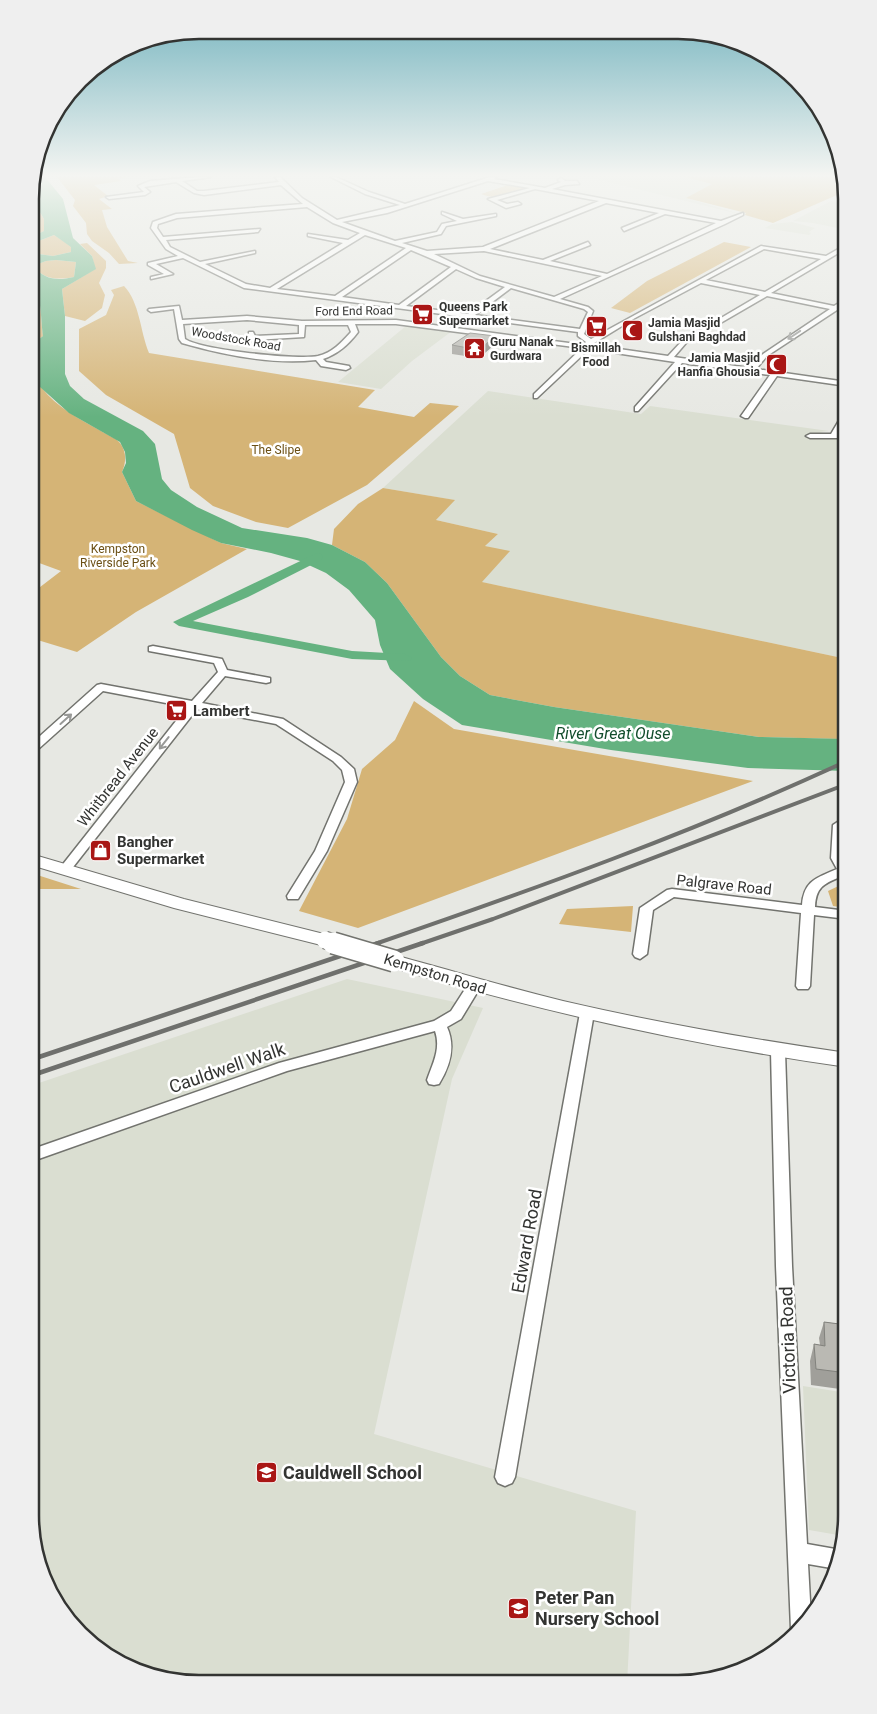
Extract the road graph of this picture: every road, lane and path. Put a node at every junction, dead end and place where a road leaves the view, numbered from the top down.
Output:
1 (180, 257) edge
2 (186, 257) edge
3 (231, 257) edge
4 (324, 257) edge
5 (397, 257) edge
6 (436, 257) edge
7 (520, 257) edge
8 (556, 257) edge
9 (649, 257) edge
10 (744, 257) edge
11 (820, 257) edge
12 (826, 258) joint
13 (543, 262) junction
14 (199, 264) junction
15 (456, 266) junction
16 (608, 276) junction
17 (153, 278) dead end
18 (700, 281) junction
19 (509, 287) junction
20 (272, 289) junction
21 (766, 294) junction
22 (337, 298) junction
23 (554, 299) junction
24 (401, 306) junction
25 (838, 306) edge
26 (835, 308) junction
27 (838, 308) edge
28 (151, 310) dead end
29 (471, 315) junction
30 (180, 322) junction
31 (302, 323) junction
32 (350, 323) junction
33 (585, 330) junction
34 (251, 333) dead end
35 (588, 345) junction
36 (318, 358) junction
37 (670, 359) junction
38 (680, 360) junction
39 (346, 368) dead end
40 (751, 370) junction
41 (775, 374) junction
42 (838, 382) edge
43 (537, 396) dead end
44 (638, 409) dead end
45 (745, 416) dead end
46 (838, 429) edge
47 (810, 436) dead end
48 (153, 649) dead end
49 (223, 672) junction
50 (266, 680) dead end
51 (194, 705) junction
52 (39, 743) edge
53 (838, 842) edge
54 (39, 860) edge
55 (838, 860) edge
56 (66, 868) junction
57 (838, 873) edge
58 (293, 896) dead end
59 (806, 910) junction
60 (838, 915) edge
61 (640, 954) dead end
62 (474, 986) junction
63 (803, 986) dead end
64 (587, 1013) junction
65 (439, 1025) junction
66 (778, 1051) junction
67 (838, 1059) edge
68 (434, 1080) dead end
69 (39, 1153) edge
70 (505, 1477) dead end
71 (797, 1552) junction
72 (832, 1558) edge
73 (800, 1619) edge

1 - 17 street
2 - 14 street
3 - 14 street
4 - 20 street
5 - 22 street
6 - 15 street
7 - 13 street
8 - 13 street
9 - 16 street
10 - 18 street
11 - 12 street
12 - 21 street
13 - 16 street
14 - 20 street
15 - 19 street
15 - 24 street
16 - 23 street
18 - 21 street
18 - 35 street
19 - 23 street
19 - 29 street
20 - 22 street
21 - 26 street
21 - 37 street
22 - 24 street
23 - 33 street
24 - 29 street
25 - 26 street
26 - 27 street
26 -> 40 street
28 - 30 street, Woodstock Road
29 - 33 street
30 - 31 street, Ford End Road
30 - 36 street, Woodstock Road
31 - 32 street, Ford End Road
31 - 34 street
32 - 35 street, Ford End Road
32 - 36 street, Woodstock Road
33 - 35 street
35 - 37 street, Ford End Road
35 - 43 street
36 - 39 street, Woodstock Road
37 - 38 street, Ford End Road
38 - 40 street, Ford End Road
38 - 44 street
40 - 41 street, Ford End Road
41 - 42 street, Ford End Road
41 - 45 street
46 - 47 street
48 - 49 street
49 - 50 street
49 - 51 street, Whitbread Avenue
52 -> 51 street
51 -> 56 street, Whitbread Avenue
51 - 58 street
53 - 55 street
54 - 56 main road, Kempston Road
56 - 62 main road, Kempston Road, bridge
57 - 59 street
59 - 60 street, Palgrave Road
59 - 61 street, Palgrave Road
59 - 63 street
62 - 64 main road, Kempston Road
62 - 65 street, Cauldwell Walk
64 - 66 main road, Kempston Road
64 - 70 street, Edward Road
65 - 68 street
65 - 69 street, Cauldwell Walk
66 - 67 main road, Kempston Road
66 - 71 street, Victoria Road
71 - 72 street
71 - 73 street, Victoria Road

